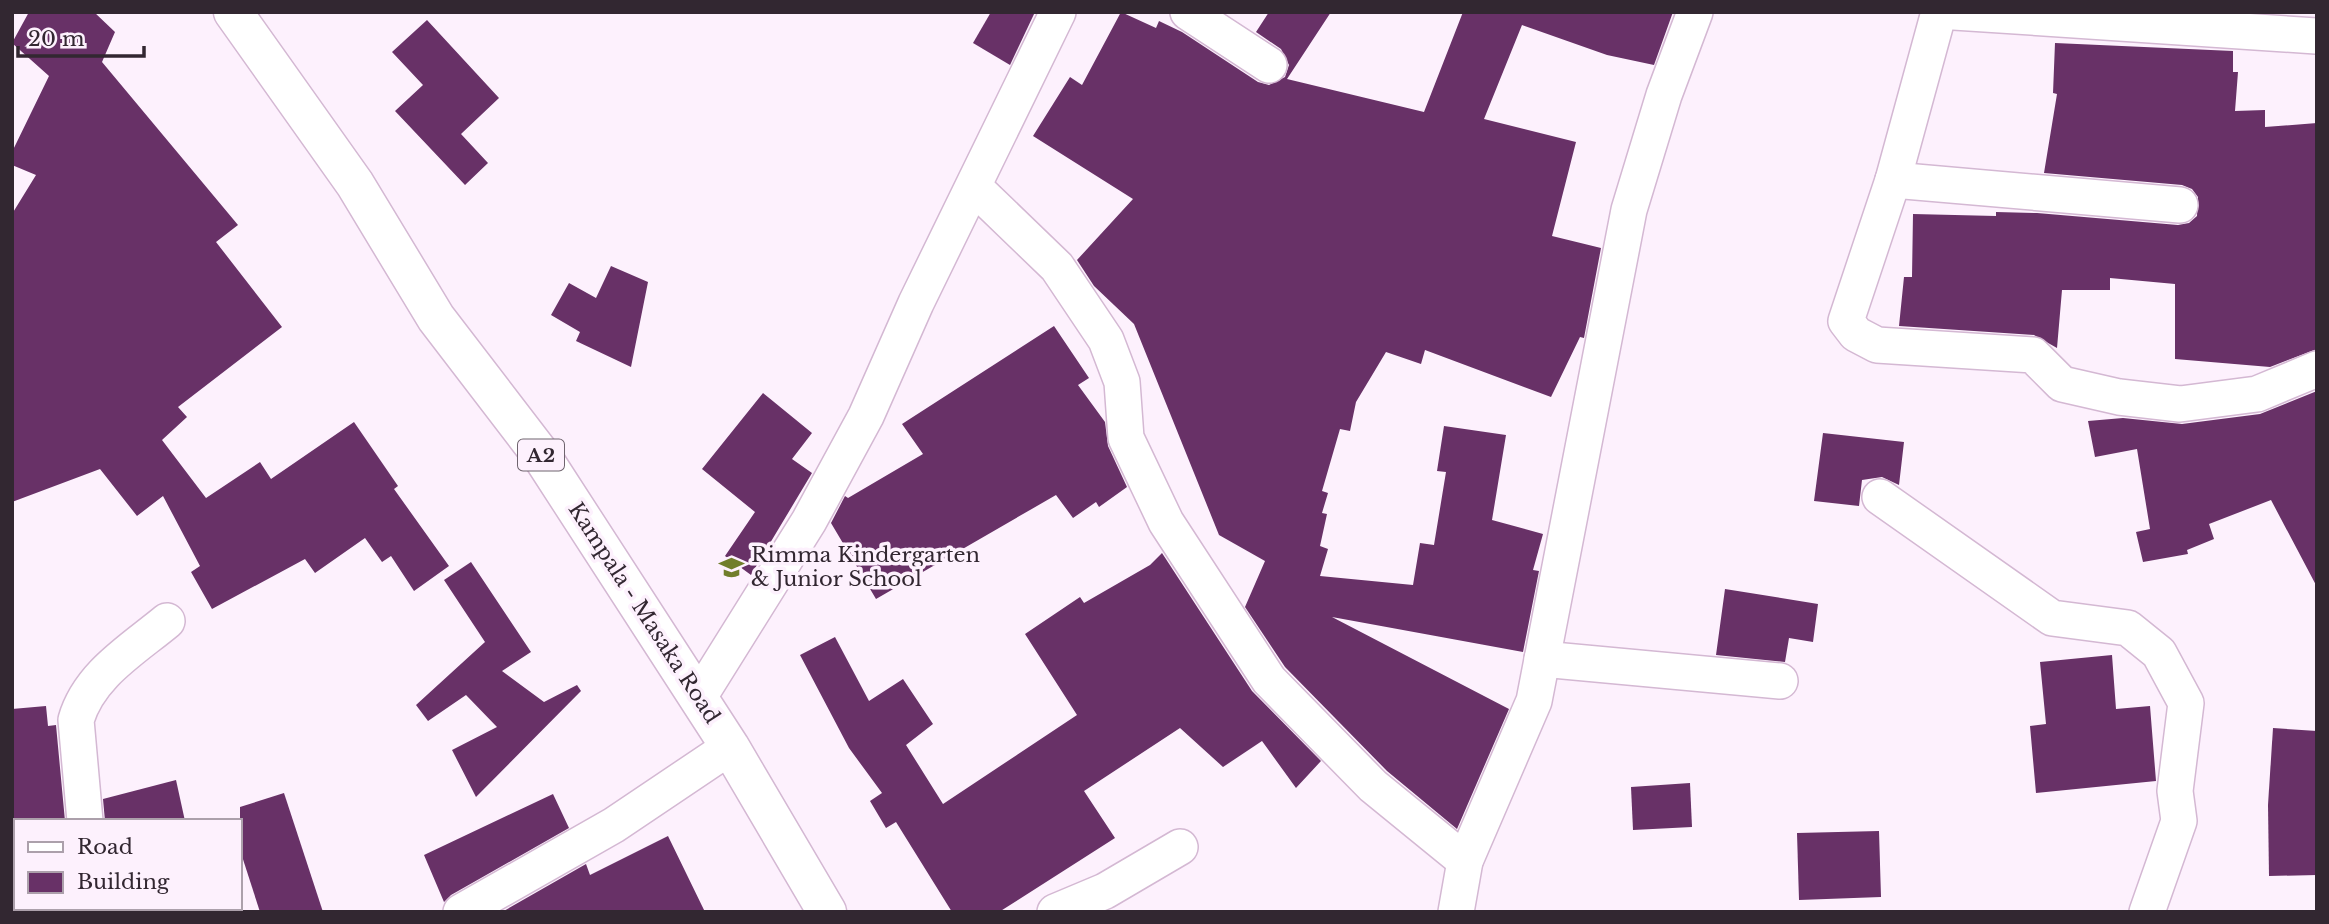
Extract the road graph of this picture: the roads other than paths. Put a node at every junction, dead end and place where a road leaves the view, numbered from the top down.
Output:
1 (233, 12) edge
2 (1058, 12) edge
3 (1188, 12) edge
4 (1695, 12) edge
5 (1939, 12) edge
6 (1954, 12) edge
7 (2316, 36) edge
8 (1269, 65) dead end
9 (1893, 180) junction
10 (974, 187) junction
11 (2180, 205) dead end
12 (2317, 369) edge
13 (1880, 497) dead end
14 (167, 621) dead end
15 (1542, 659) junction
16 (1780, 681) dead end
17 (699, 697) junction
18 (730, 747) junction
19 (85, 819) edge
20 (1180, 847) dead end
21 (1465, 861) junction
22 (461, 912) edge
23 (827, 912) edge
24 (1055, 912) edge
25 (1456, 912) edge
26 (2147, 912) edge

1 - 17 main road, Kampala - Masaka Road / A2
2 - 10 street
3 - 8 street
4 - 15 street
5 - 9 street
6 - 7 street
9 - 11 street
9 - 12 street
10 - 17 street
10 - 21 street
13 - 26 street
14 - 19 street
15 - 16 street
15 - 21 street
17 - 18 main road, Kampala - Masaka Road / A2
18 - 22 street
18 - 23 main road, Kampala - Masaka Road / A2
20 - 24 street
21 - 25 street

